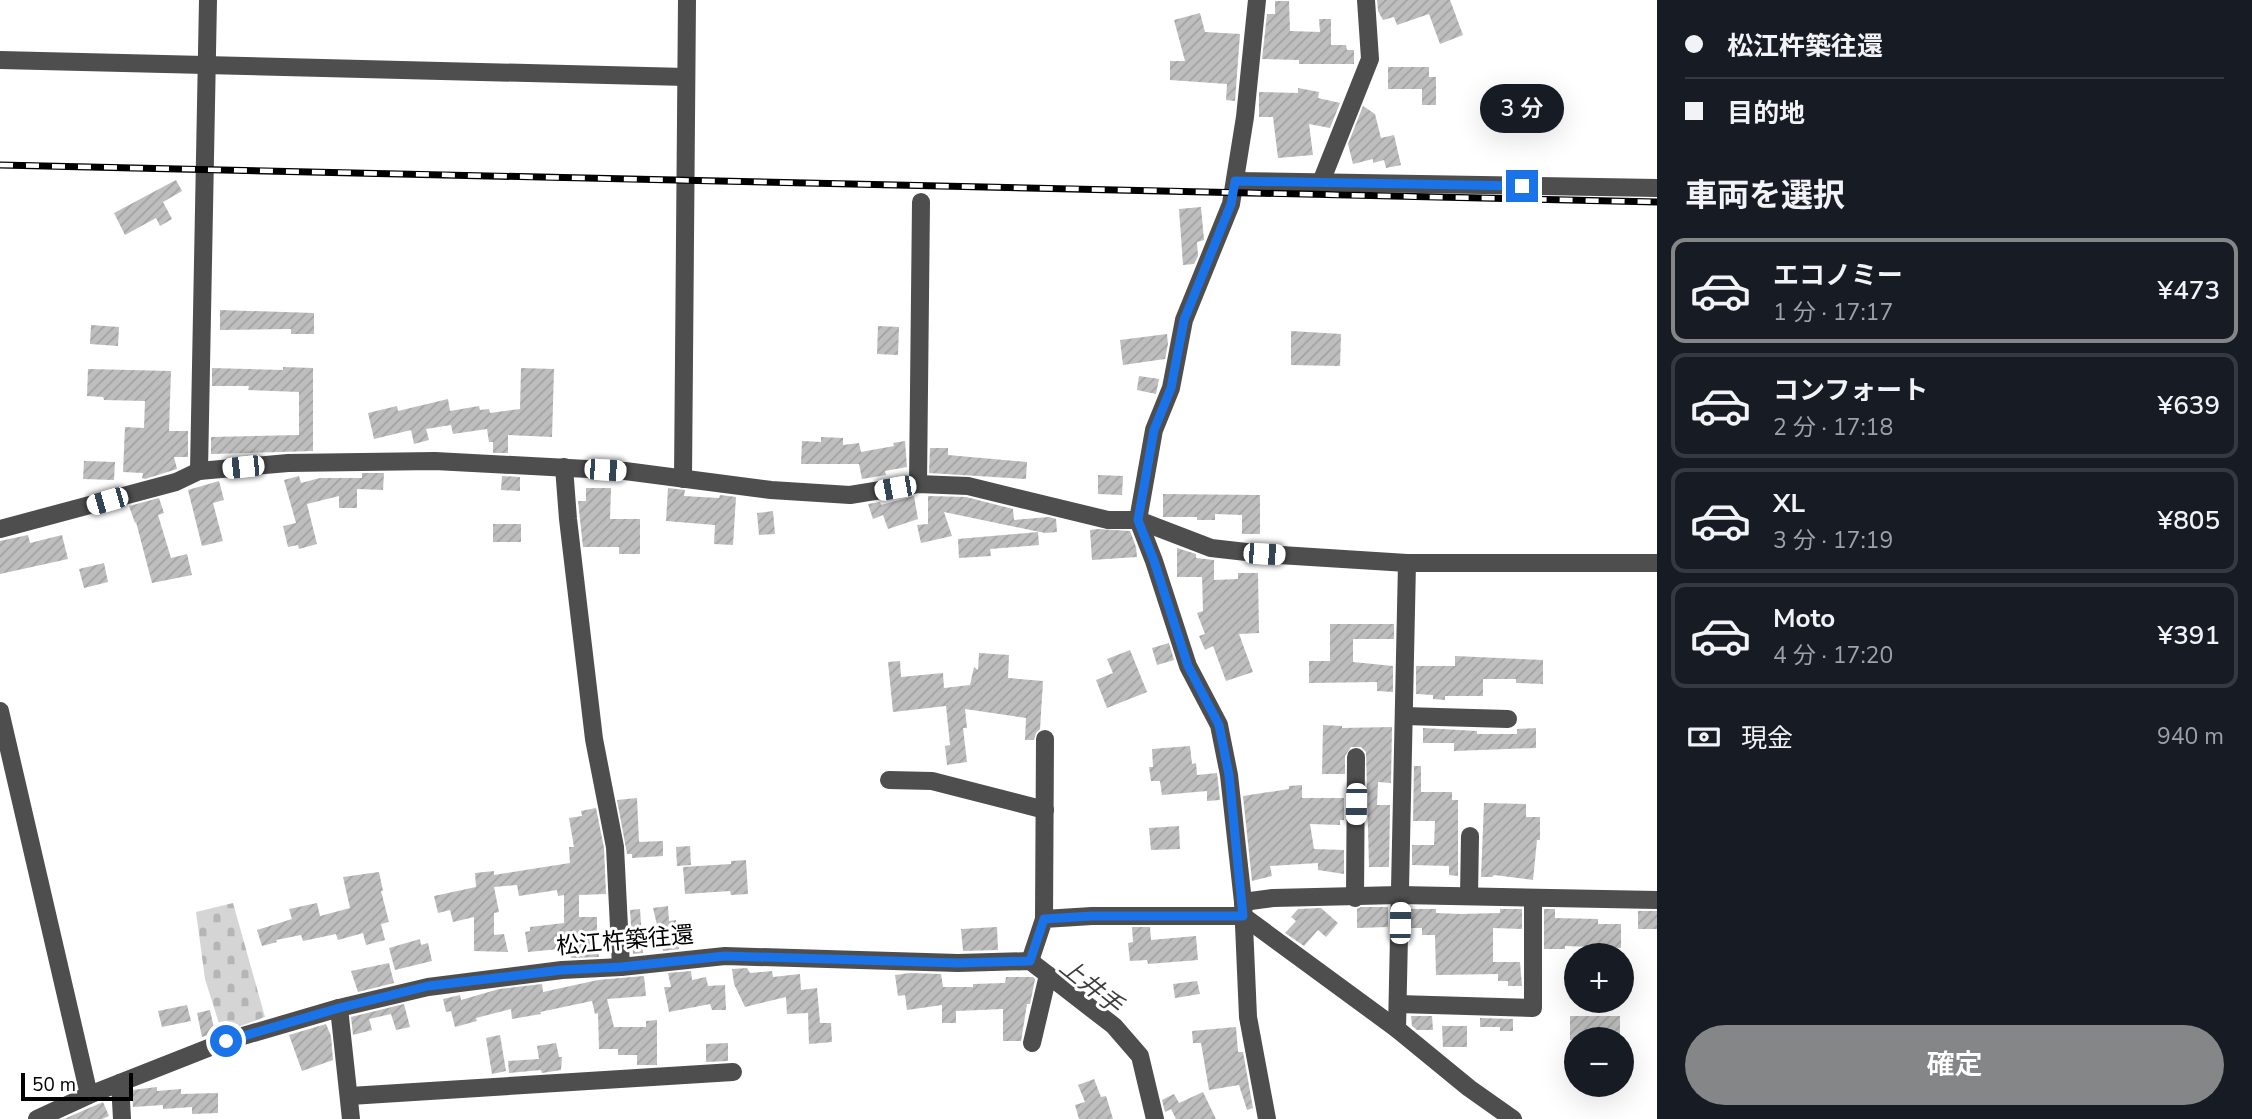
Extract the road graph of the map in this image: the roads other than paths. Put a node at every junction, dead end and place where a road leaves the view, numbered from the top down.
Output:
1 (208, 0) edge
2 (687, 0) edge
3 (1257, 0) edge
4 (1366, 0) edge
5 (0, 60) edge
6 (205, 66) junction
7 (686, 77) junction
8 (1235, 181) junction
9 (1321, 182) junction
10 (1657, 188) edge
11 (921, 202) dead end
12 (564, 467) junction
13 (199, 471) junction
14 (683, 479) junction
15 (918, 484) junction
16 (1138, 520) junction
17 (0, 529) edge
18 (1407, 563) junction
19 (1657, 563) edge
20 (1, 716) edge
21 (1404, 716) junction
22 (1507, 719) dead end
23 (1045, 739) dead end
24 (1356, 757) dead end
25 (890, 780) dead end
26 (1045, 810) junction
27 (1471, 836) dead end
28 (1400, 895) junction
29 (1469, 895) junction
30 (1355, 898) junction
31 (1533, 898) junction
32 (1657, 900) edge
33 (1243, 909) junction
34 (1044, 919) junction
35 (1030, 961) junction
36 (621, 967) junction
37 (1048, 975) junction
38 (1398, 1004) junction
39 (339, 1008) junction
40 (1397, 1028) junction
41 (1032, 1043) dead end
42 (733, 1072) dead end
43 (120, 1083) junction
44 (89, 1096) junction
45 (350, 1096) junction
46 (37, 1119) edge
47 (122, 1119) edge
48 (351, 1119) edge
49 (1155, 1119) edge
50 (1267, 1119) edge
51 (1513, 1119) edge

1 - 6 street
2 - 7 street
3 - 8 street
4 - 9 street
5 - 6 street
6 - 7 street
6 - 13 street
7 - 14 street
8 - 9 street
8 - 16 street
9 - 10 street
11 - 15 street
12 - 13 street
12 - 14 street
12 - 36 street
13 - 17 street
14 - 15 street
15 - 16 street
16 - 18 street
16 - 33 street
18 - 19 street
18 - 21 street
20 - 44 street
21 - 22 street
21 - 28 street
23 - 26 street
24 - 30 street
25 - 26 street
26 - 34 street
27 - 29 street
28 - 29 street
28 - 30 street
28 - 38 street
29 - 31 street
30 - 33 street
31 - 32 street
31 - 38 street
33 - 34 street
33 - 40 street
33 - 50 street
34 - 35 street
35 - 36 street, 松江杵築往還
35 - 37 street
36 - 39 street, 松江杵築往還
37 - 41 street
37 - 49 street
38 - 40 street
39 - 43 street, 松江杵築往還
39 - 45 street
40 - 51 street
42 - 45 street
43 - 44 street, 松江杵築往還
43 - 47 street
44 - 46 street, 松江杵築往還
45 - 48 street

